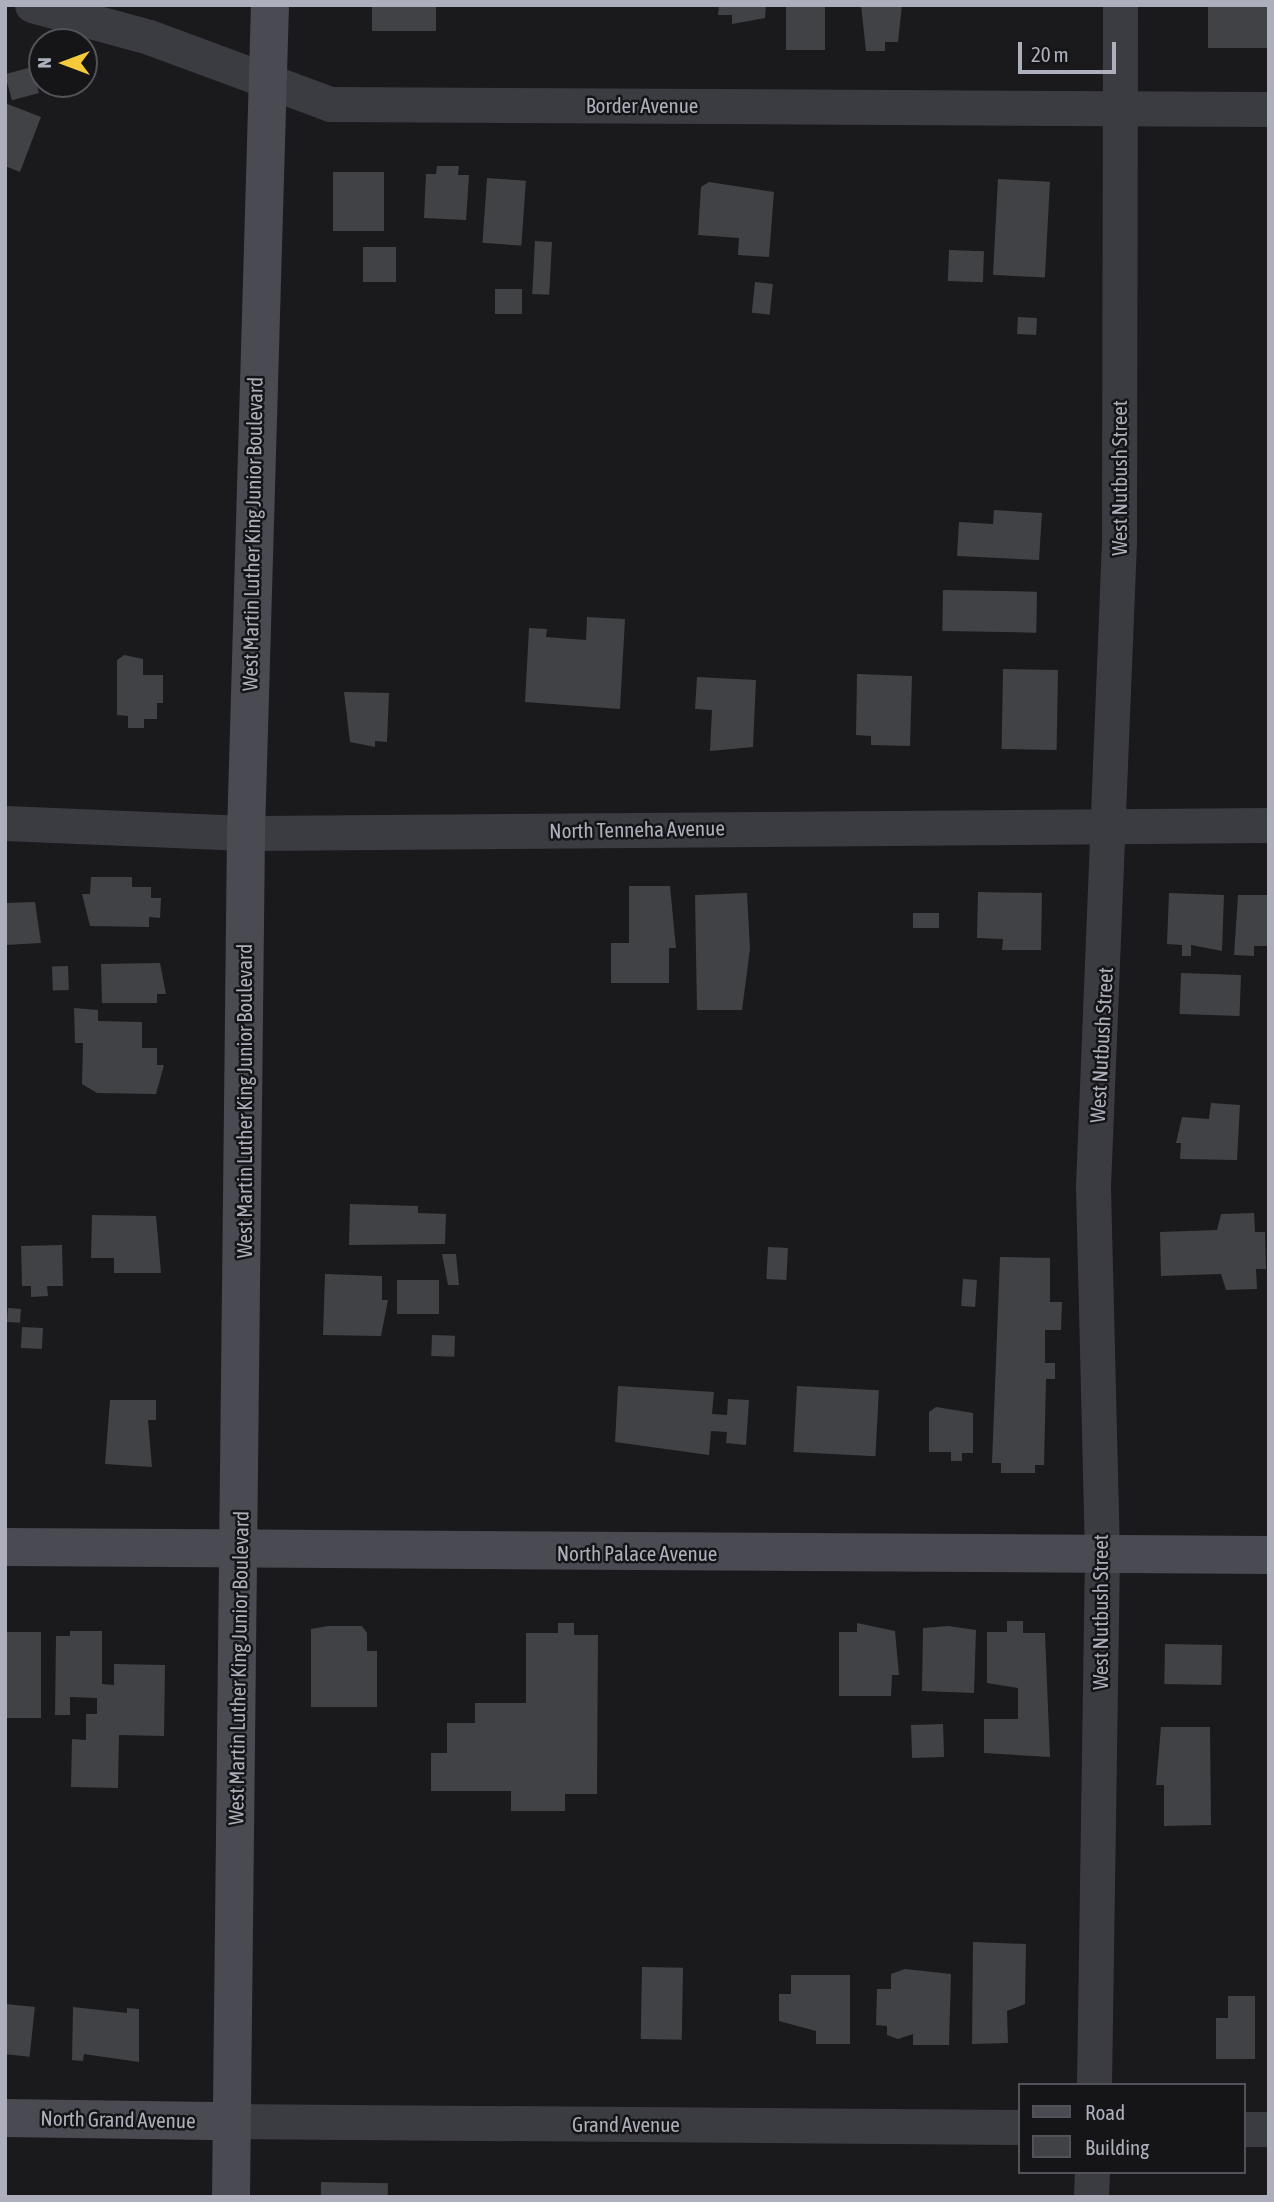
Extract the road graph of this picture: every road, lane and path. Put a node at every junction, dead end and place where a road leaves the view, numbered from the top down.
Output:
1 (32, 5) edge
2 (270, 5) edge
3 (1120, 5) edge
4 (265, 84) junction
5 (1121, 107) junction
6 (1269, 109) edge
7 (5, 823) edge
8 (1113, 823) junction
9 (1269, 825) edge
10 (246, 833) junction
11 (5, 1547) edge
12 (240, 1551) junction
13 (1102, 1555) junction
14 (1269, 1555) edge
15 (1094, 2083) edge
16 (5, 2118) edge
17 (231, 2121) junction
18 (1018, 2127) edge
19 (1246, 2129) edge
20 (1269, 2129) edge
21 (1092, 2174) edge
22 (230, 2197) edge
23 (1091, 2197) edge

1 - 4 street, Border Avenue
2 - 4 main road, West Martin Luther King Junior Boulevard
3 - 5 street, West Nutbush Street
4 - 5 street, Border Avenue
4 - 10 main road, West Martin Luther King Junior Boulevard
5 - 6 street, Border Avenue
5 - 8 street, West Nutbush Street
7 - 10 street, North Tenneha Avenue
8 - 9 street, North Tenneha Avenue
8 - 10 street, North Tenneha Avenue
8 - 13 street, West Nutbush Street
10 - 12 main road, West Martin Luther King Junior Boulevard
11 - 12 main road, North Palace Avenue
12 - 13 main road, North Palace Avenue
12 - 17 main road, West Martin Luther King Junior Boulevard
13 - 14 main road, North Palace Avenue
13 - 15 street, West Nutbush Street
16 - 17 main road, North Grand Avenue
17 - 18 street, Grand Avenue
17 - 22 main road, West Martin Luther King Junior Boulevard
19 - 20 street
21 - 23 street

